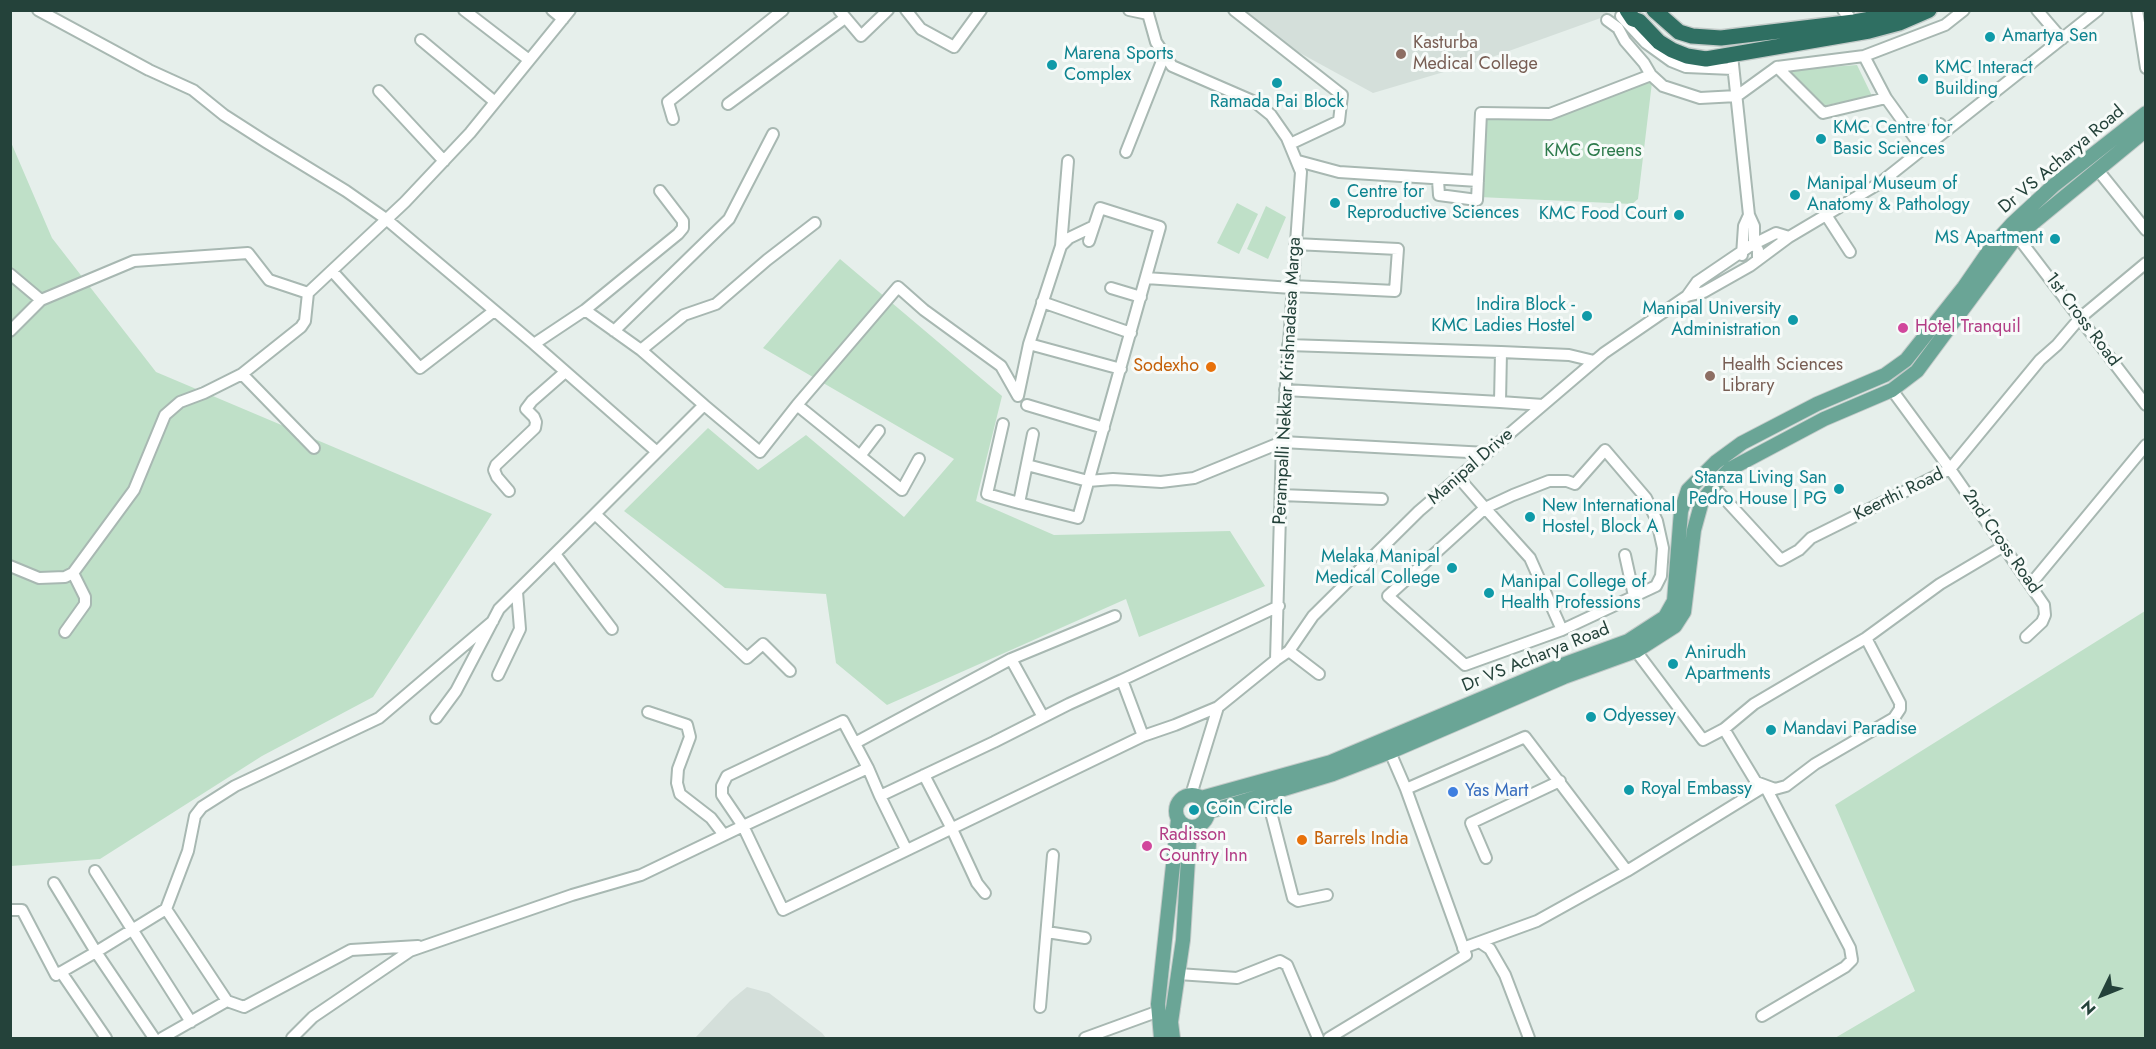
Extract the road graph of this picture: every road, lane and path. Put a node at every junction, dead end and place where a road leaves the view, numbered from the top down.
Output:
1 (38, 10) edge
2 (464, 10) edge
3 (552, 10) edge
4 (783, 10) edge
5 (888, 10) edge
6 (906, 10) edge
7 (981, 10) edge
8 (1129, 10) edge
9 (1234, 10) edge
10 (1901, 10) edge
11 (1929, 10) edge
12 (1964, 10) edge
13 (2037, 10) edge
14 (2098, 10) edge
15 (2138, 10) edge
16 (1148, 12) edge
17 (842, 14) edge
18 (1637, 14) edge
19 (1882, 14) edge
20 (566, 15) edge
21 (1848, 16) edge
22 (2062, 39) junction
23 (421, 40) dead end
24 (1164, 56) junction
25 (1864, 56) junction
26 (529, 60) junction
27 (1732, 62) junction
28 (1777, 67) junction
29 (2145, 68) edge
30 (1651, 75) junction
31 (379, 91) dead end
32 (1737, 96) junction
33 (1886, 98) junction
34 (495, 102) junction
35 (728, 104) dead end
36 (2145, 113) edge
37 (672, 119) dead end
38 (1940, 124) dead end
39 (2145, 130) edge
40 (773, 134) dead end
41 (2129, 135) junction
42 (1290, 144) junction
43 (1126, 152) dead end
44 (444, 161) junction
45 (1068, 161) dead end
46 (1298, 161) junction
47 (2097, 169) junction
48 (1438, 180) junction
49 (1478, 181) junction
50 (660, 191) dead end
51 (1749, 215) junction
52 (1826, 215) junction
53 (386, 219) junction
54 (815, 224) dead end
55 (1092, 227) junction
56 (2145, 230) edge
57 (2017, 236) junction
58 (1790, 237) junction
59 (1089, 241) dead end
60 (1295, 244) junction
61 (1754, 244) junction
62 (1061, 246) junction
63 (1742, 252) junction
64 (1850, 252) dead end
65 (1754, 263) junction
66 (2145, 263) edge
67 (332, 271) junction
68 (10, 274) edge
69 (1146, 278) junction
70 (1292, 287) junction
71 (1112, 288) dead end
72 (1970, 291) junction
73 (308, 293) junction
74 (1687, 296) junction
75 (1141, 297) junction
76 (41, 300) junction
77 (1042, 302) junction
78 (585, 310) junction
79 (494, 311) junction
80 (2080, 318) junction
81 (10, 331) edge
82 (614, 331) junction
83 (1131, 333) junction
84 (534, 344) junction
85 (1029, 344) junction
86 (1288, 345) junction
87 (640, 350) junction
88 (1501, 352) junction
89 (1594, 362) junction
90 (1121, 369) junction
91 (564, 373) junction
92 (242, 374) junction
93 (1285, 390) junction
94 (1892, 390) junction
95 (1500, 402) junction
96 (1817, 404) junction
97 (704, 405) junction
98 (797, 405) junction
99 (1027, 405) dead end
100 (1543, 405) junction
101 (2145, 405) edge
102 (1824, 419) junction
103 (1003, 424) dead end
104 (1104, 428) junction
105 (879, 432) dead end
106 (1033, 434) dead end
107 (1282, 442) junction
108 (2145, 445) edge
109 (314, 448) dead end
110 (657, 452) junction
111 (1487, 453) junction
112 (860, 456) junction
113 (919, 459) dead end
114 (1027, 465) junction
115 (1950, 470) junction
116 (1458, 477) junction
117 (1088, 481) junction
118 (1714, 487) junction
119 (509, 491) dead end
120 (1281, 495) junction
121 (1382, 499) dead end
122 (1019, 503) junction
123 (1485, 508) junction
124 (595, 514) junction
125 (2004, 546) junction
126 (555, 554) junction
127 (1625, 555) dead end
128 (10, 566) edge
129 (73, 573) junction
130 (2030, 585) junction
131 (517, 592) junction
132 (1634, 596) junction
133 (1279, 606) junction
134 (1115, 616) dead end
135 (493, 621) junction
136 (612, 629) dead end
137 (1562, 630) junction
138 (65, 632) dead end
139 (2026, 637) dead end
140 (1866, 638) junction
141 (1289, 651) junction
142 (1635, 651) junction
143 (1011, 659) junction
144 (1276, 660) junction
145 (790, 671) dead end
146 (1563, 671) junction
147 (498, 675) dead end
148 (1319, 675) dead end
149 (1122, 680) junction
150 (1218, 707) junction
151 (648, 712) dead end
152 (1043, 717) junction
153 (436, 718) dead end
154 (1724, 729) junction
155 (1143, 736) junction
156 (855, 743) junction
157 (1390, 752) junction
158 (1202, 759) dead end
159 (868, 768) junction
160 (924, 775) junction
161 (1560, 781) junction
162 (1765, 786) junction
163 (1406, 789) junction
164 (1266, 793) junction
165 (880, 796) junction
166 (1196, 797) junction
167 (1208, 812) junction
168 (1178, 819) junction
169 (743, 826) junction
170 (951, 826) junction
171 (1190, 827) junction
172 (724, 835) junction
173 (906, 849) junction
174 (1053, 855) dead end
175 (1486, 858) dead end
176 (1627, 870) junction
177 (95, 871) dead end
178 (54, 883) dead end
179 (985, 893) dead end
180 (1327, 895) dead end
181 (166, 909) junction
182 (10, 910) edge
183 (131, 930) junction
184 (1047, 932) junction
185 (1085, 938) dead end
186 (1481, 943) junction
187 (427, 945) junction
188 (1463, 948) junction
189 (96, 952) junction
190 (61, 972) junction
191 (1179, 974) junction
192 (227, 1000) junction
193 (1040, 1007) dead end
194 (1159, 1011) junction
195 (1762, 1016) dead end
196 (191, 1022) junction
197 (106, 1038) edge
198 (154, 1038) edge
199 (162, 1038) edge
200 (292, 1038) edge
201 (1085, 1038) edge
202 (1161, 1038) edge
203 (1173, 1038) edge
204 (1318, 1038) edge
205 (1329, 1038) edge
206 (1527, 1038) edge

1 - 53 street
2 - 26 street
3 - 20 street
4 - 37 street
5 - 17 street
6 - 7 street
8 - 16 street
9 - 42 street
10 - 19 highway
11 - 27 highway
12 - 25 street
13 - 22 street
14 - 22 street
15 - 29 street
16 - 24 street
17 - 35 street
18 - 21 highway
18 - 27 highway
18 - 30 street
19 - 21 highway
20 - 26 street
22 - 52 street
23 - 34 street
24 - 42 street, Perampalli Nekkar Krishnadasa Marga
24 - 43 street
25 - 28 street
25 - 33 street
26 - 34 street
27 - 32 street
28 - 32 street
28 - 33 street
30 - 32 street
30 - 49 street
31 - 44 street
32 - 51 street
33 - 38 street
34 - 44 street
36 - 41 main road, Dr VS Acharya Road
39 - 41 main road, Dr VS Acharya Road
40 - 82 street
41 - 47 main road, Dr VS Acharya Road
41 - 72 main road, Dr VS Acharya Road
42 - 46 street, Perampalli Nekkar Krishnadasa Marga
44 - 53 street
45 - 62 street
46 - 48 street
46 - 60 street, Perampalli Nekkar Krishnadasa Marga
47 - 56 street
47 - 57 main road, Dr VS Acharya Road
48 - 49 street
48 - 49 street
50 - 78 street
51 - 61 street
51 - 63 street
52 - 58 street
52 - 64 street
53 - 67 street
53 - 79 street
54 - 87 street
55 - 59 street
55 - 62 street
55 - 69 street
57 - 72 main road, Dr VS Acharya Road
57 - 80 street, 1st Cross Road
58 - 61 street
58 - 65 street
60 - 70 street, Perampalli Nekkar Krishnadasa Marga
60 - 70 street
61 - 63 street
61 - 65 street
62 - 77 street
63 - 65 street
63 - 74 street
65 - 74 street
66 - 80 street, Keerthi Road
67 - 73 street
67 - 79 street
68 - 76 street
69 - 70 street
69 - 75 street
70 - 86 street, Perampalli Nekkar Krishnadasa Marga
71 - 75 street
72 - 94 main road, Dr VS Acharya Road
72 - 96 main road, Dr VS Acharya Road
73 - 76 street
73 - 92 street
74 - 89 street, Manipal Drive
75 - 83 street
76 - 81 street
77 - 83 street
77 - 85 street
78 - 82 street
78 - 84 street
79 - 84 street
80 - 101 street, 1st Cross Road
80 - 115 street, Keerthi Road
82 - 87 street
83 - 90 street
84 - 91 street
85 - 90 street
85 - 98 street
86 - 88 street
86 - 93 street, Perampalli Nekkar Krishnadasa Marga
87 - 97 street
88 - 89 street
88 - 95 street
89 - 100 street, Manipal Drive
90 - 104 street
91 - 110 street
91 - 119 street
92 - 109 street
92 - 129 street
93 - 95 street
93 - 107 street, Perampalli Nekkar Krishnadasa Marga
94 - 102 main road, Dr VS Acharya Road
94 - 115 street, 2nd Cross Road
95 - 100 street
96 - 102 main road
96 - 146 main road, Dr VS Acharya Road
97 - 98 street
97 - 110 street
98 - 112 street
99 - 104 street
100 - 111 street, Manipal Drive
102 - 118 main road, Dr VS Acharya Road
103 - 122 street
104 - 117 street
105 - 112 street
106 - 114 street
107 - 111 street
107 - 117 street
107 - 120 street, Perampalli Nekkar Krishnadasa Marga
108 - 130 street
110 - 124 street
111 - 116 street, Manipal Drive
112 - 113 street
114 - 117 street
114 - 122 street
115 - 118 street, Keerthi Road
115 - 125 street, 2nd Cross Road
116 - 123 street
116 - 141 street, Manipal Drive
117 - 122 street
118 - 142 main road, Dr VS Acharya Road
120 - 121 street
120 - 133 street, Perampalli Nekkar Krishnadasa Marga
123 - 132 street
123 - 137 street
123 - 137 street
124 - 126 street
124 - 145 street
125 - 130 street, 2nd Cross Road
125 - 140 street
126 - 131 street
126 - 136 street
127 - 132 street
128 - 129 street
129 - 138 street
130 - 139 street, 2nd Cross Road
131 - 135 street
131 - 147 street
132 - 137 street
133 - 144 street, Perampalli Nekkar Krishnadasa Marga
133 - 149 street
134 - 143 street
135 - 153 street
135 - 181 street
140 - 154 street
140 - 162 street
141 - 144 street, Manipal Drive
141 - 148 street
142 - 146 main road, Dr VS Acharya Road
142 - 154 street
143 - 152 street
143 - 156 street
144 - 150 street
146 - 157 main road, Dr VS Acharya Road
146 - 166 main road, Dr VS Acharya Road
149 - 152 street
149 - 155 street
150 - 155 street
150 - 166 street
151 - 172 street
152 - 160 street
154 - 162 street
155 - 170 street
156 - 159 street
156 - 169 street
157 - 163 street
157 - 164 main road, Dr VS Acharya Road
158 - 166 street
159 - 165 street
159 - 169 street
160 - 165 street
160 - 170 street
161 - 163 street
161 - 175 street
161 - 176 street
162 - 176 street
162 - 195 street
163 - 188 street
164 - 167 main road, Dr VS Acharya Road
164 - 180 street
165 - 173 street
166 - 167 main road
166 - 168 main road
167 - 171 main road
168 - 171 main road
168 - 194 main road
169 - 172 street
169 - 173 street
170 - 173 street
170 - 179 street
171 - 191 main road
172 - 187 street
174 - 184 street
176 - 186 street
177 - 183 street
178 - 189 street
181 - 183 street
181 - 192 street
182 - 190 street
183 - 189 street
183 - 196 street
184 - 185 street
184 - 193 street
186 - 188 street
186 - 206 street
187 - 192 street
187 - 200 street
188 - 205 street
189 - 190 street
189 - 198 street
190 - 197 street
191 - 203 main road
191 - 204 street
192 - 196 street
194 - 201 street
194 - 202 main road
196 - 199 street

